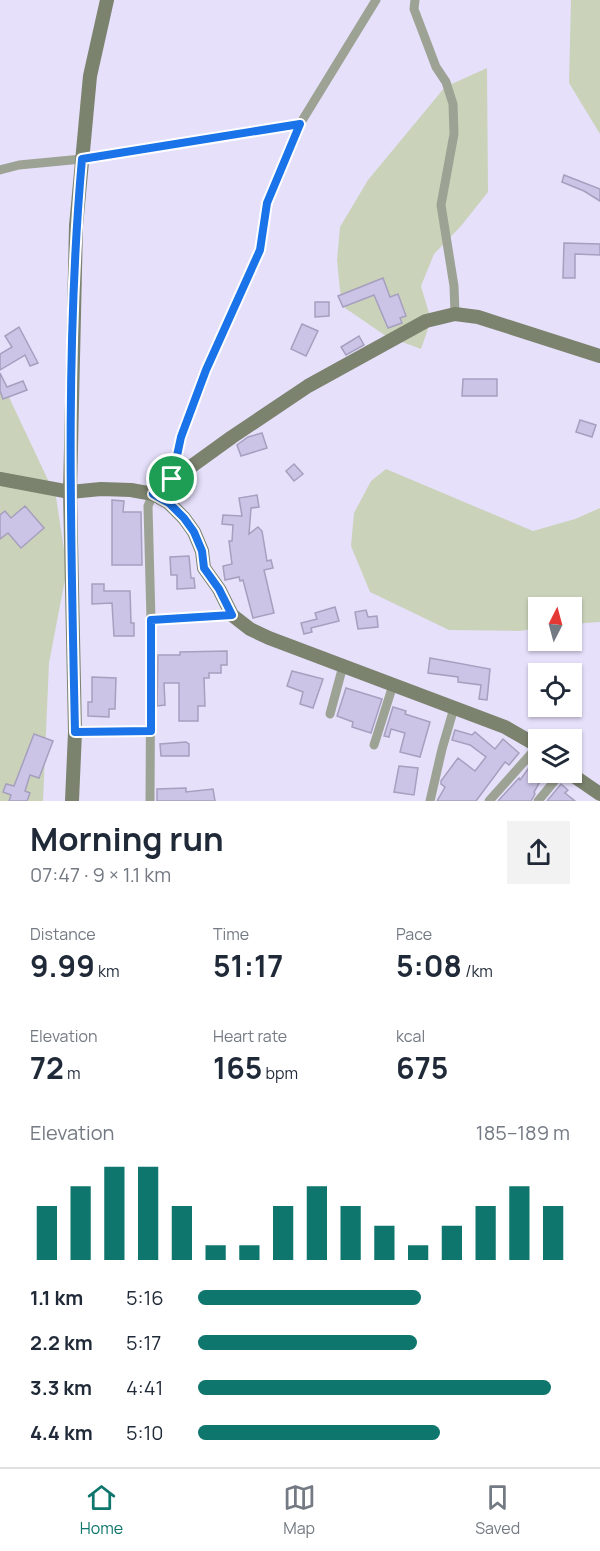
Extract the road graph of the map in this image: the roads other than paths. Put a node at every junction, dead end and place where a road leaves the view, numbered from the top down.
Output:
1 (107, 0) edge
2 (376, 0) edge
3 (415, 0) edge
4 (300, 124) junction
5 (82, 159) junction
6 (0, 170) edge
7 (455, 314) junction
8 (600, 356) edge
9 (0, 479) edge
10 (172, 479) junction
11 (70, 492) junction
12 (153, 494) junction
13 (232, 615) junction
14 (151, 620) junction
15 (344, 666) junction
16 (393, 685) junction
17 (454, 708) junction
18 (330, 714) dead end
19 (151, 731) junction
20 (75, 732) junction
21 (528, 740) edge
22 (374, 745) dead end
23 (528, 757) edge
24 (582, 782) edge
25 (552, 783) edge
26 (600, 794) edge
27 (72, 801) edge
28 (150, 801) edge
29 (430, 801) edge
30 (489, 801) edge
31 (538, 801) edge

1 - 5 street
2 - 4 street
3 - 7 street
4 - 5 street
4 - 10 street
5 - 6 street
5 - 11 street
7 - 8 street
7 - 10 street
9 - 11 street
10 - 12 street
11 - 12 street
11 - 20 street
12 - 13 street
12 - 14 street
13 - 14 street
13 - 15 street
14 - 19 street
15 - 16 street
15 - 18 street
16 - 17 street
16 - 22 street
17 - 21 street
17 - 29 street
19 - 20 street
19 - 28 street
20 - 27 street
23 - 30 street
24 - 26 street
25 - 31 street

